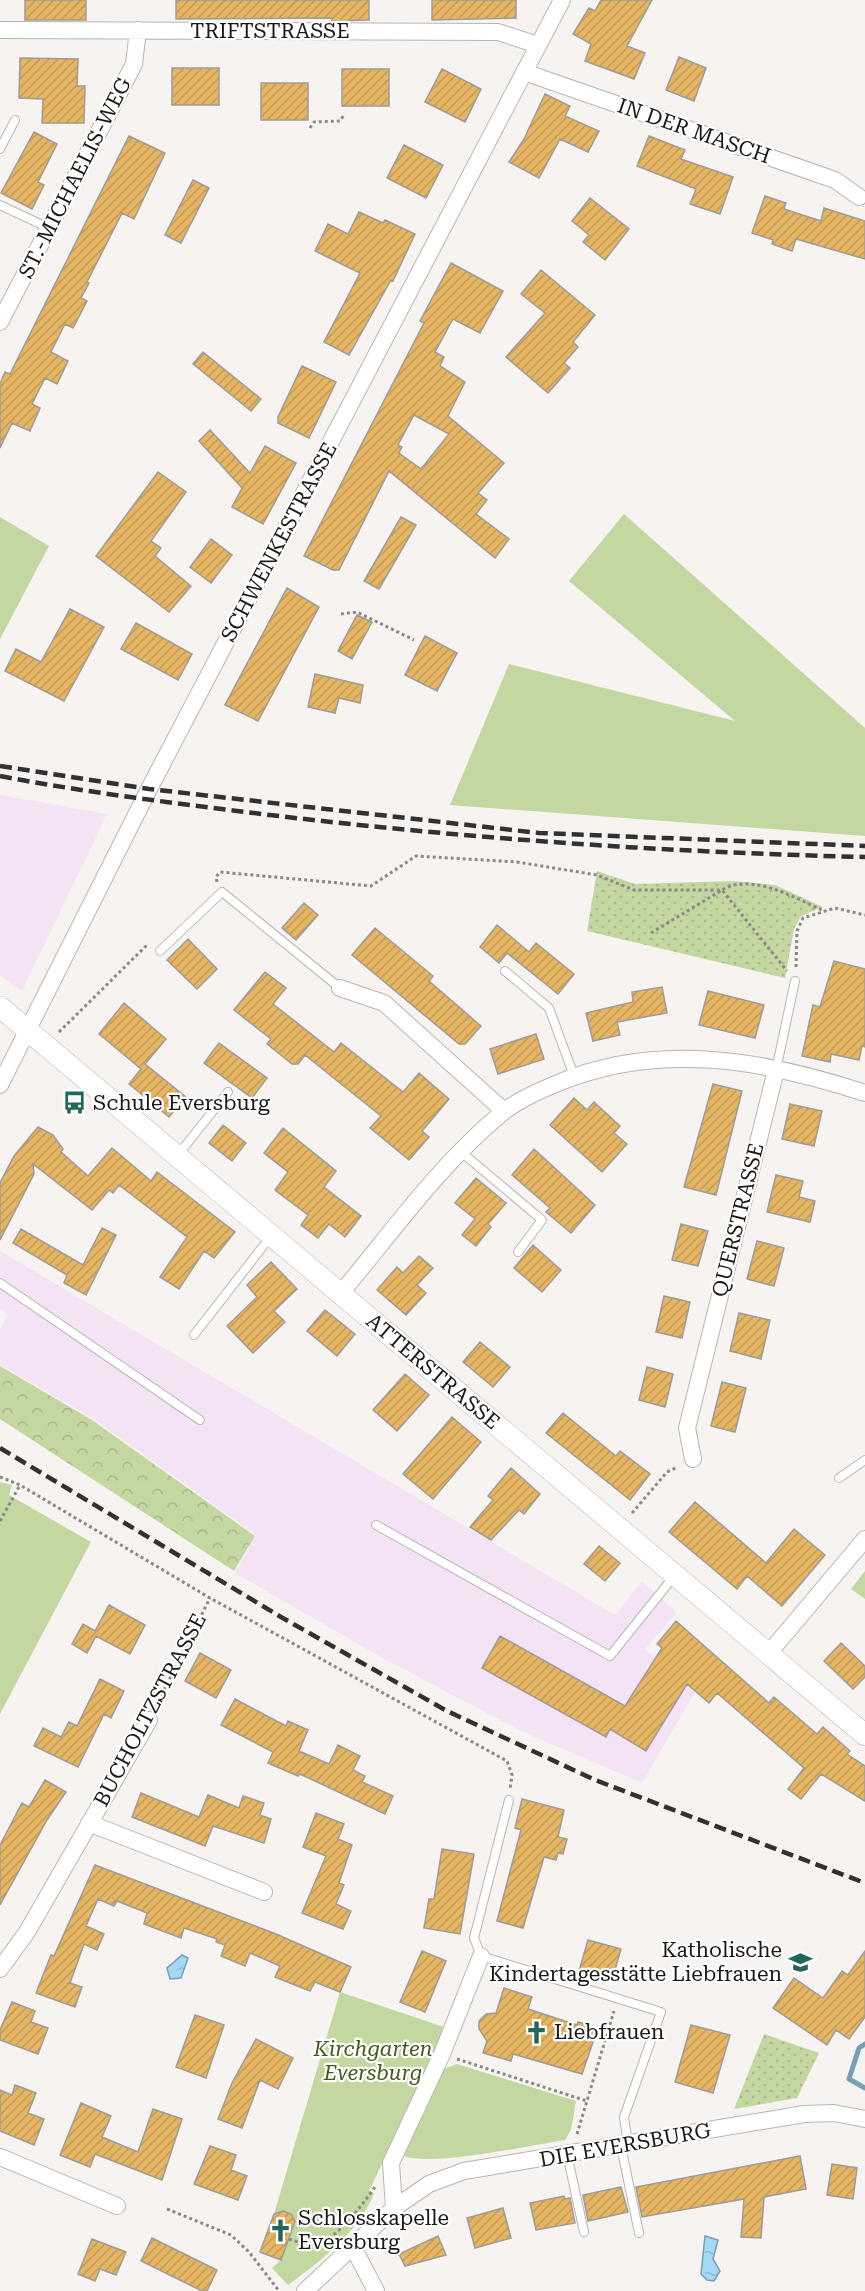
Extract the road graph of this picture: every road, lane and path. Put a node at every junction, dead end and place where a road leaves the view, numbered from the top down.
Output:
1 (562, 0) edge
2 (0, 30) edge
3 (138, 30) junction
4 (538, 45) junction
5 (524, 72) junction
6 (344, 115) dead end
7 (15, 120) dead end
8 (310, 128) dead end
9 (0, 149) edge
10 (859, 197) dead end
11 (0, 205) edge
12 (49, 228) junction
13 (0, 322) edge
14 (342, 614) dead end
15 (414, 640) dead end
16 (216, 877) junction
17 (207, 886) dead end
18 (722, 890) junction
19 (222, 892) junction
20 (822, 910) junction
21 (865, 915) edge
22 (651, 933) dead end
23 (156, 936) dead end
24 (160, 951) dead end
25 (505, 971) dead end
26 (795, 981) junction
27 (340, 988) joint
28 (0, 1007) edge
29 (26, 1029) junction
30 (46, 1046) junction
31 (776, 1070) junction
32 (574, 1076) junction
33 (0, 1085) edge
34 (228, 1092) dead end
35 (865, 1093) edge
36 (504, 1111) junction
37 (459, 1151) junction
38 (178, 1156) junction
39 (272, 1235) junction
40 (518, 1252) dead end
41 (0, 1283) edge
42 (340, 1293) junction
43 (194, 1335) dead end
44 (200, 1420) dead end
45 (693, 1459) joint
46 (865, 1460) edge
47 (0, 1477) edge
48 (838, 1478) dead end
49 (20, 1485) junction
50 (0, 1521) edge
51 (376, 1525) dead end
52 (620, 1526) junction
53 (865, 1539) edge
54 (675, 1574) junction
55 (210, 1598) junction
56 (768, 1654) junction
57 (149, 1720) joint
58 (865, 1735) edge
59 (509, 1800) joint
60 (89, 1822) junction
61 (264, 1892) dead end
62 (481, 1956) junction
63 (0, 1969) edge
64 (618, 1998) junction
65 (441, 2054) junction
66 (586, 2101) junction
67 (865, 2119) edge
68 (625, 2145) junction
69 (570, 2154) junction
70 (0, 2157) edge
71 (391, 2163) junction
72 (117, 2206) dead end
73 (394, 2208) junction
74 (167, 2209) dead end
75 (584, 2232) dead end
76 (639, 2233) dead end
77 (289, 2239) dead end
78 (353, 2247) junction
79 (279, 2291) edge
80 (305, 2291) edge
81 (376, 2291) edge

1 - 4 street, SCHWENKESTRASSE
2 - 3 street, TRIFTSTRASSE
3 - 4 street, TRIFTSTRASSE
3 - 12 street, ST.-MICHAELIS-WEG
4 - 5 street, SCHWENKESTRASSE
5 - 10 street, IN DER MASCH
5 - 29 street, SCHWENKESTRASSE
6 - 8 path
7 - 9 lane
11 - 12 lane
12 - 13 street, ST.-MICHAELIS-WEG
14 - 15 path
16 - 17 path
16 - 18 path
16 - 19 path
18 - 20 path
18 - 22 path
18 - 26 path
19 - 24 lane
19 - 27 lane
20 - 21 path
20 - 26 path
23 - 30 path
25 - 32 lane
26 - 31 lane, QUERSTRASSE
27 - 36 street
28 - 29 street, ATTERSTRASSE
29 - 30 street, ATTERSTRASSE
29 - 33 street, SCHWENKESTRASSE
30 - 38 street, ATTERSTRASSE
31 - 32 street
31 - 35 street
31 - 45 street, QUERSTRASSE
32 - 36 street
34 - 38 lane
36 - 37 street
37 - 40 lane
37 - 42 street
38 - 39 street, ATTERSTRASSE
39 - 42 street, ATTERSTRASSE
39 - 43 lane
41 - 44 lane
42 - 52 street, ATTERSTRASSE
45 - 52 path
46 - 48 lane
47 - 49 path
49 - 50 path
49 - 55 path
51 - 54 lane
52 - 54 street, ATTERSTRASSE
53 - 56 street
54 - 56 street, ATTERSTRASSE
55 - 57 path, BUCHOLTZSTRASSE
55 - 59 path
56 - 58 street, ATTERSTRASSE
57 - 60 street, BUCHOLTZSTRASSE
59 - 62 lane
60 - 61 street, BUCHOLTZSTRASSE
60 - 63 street, BUCHOLTZSTRASSE
62 - 64 lane
62 - 65 street
64 - 66 path
64 - 68 lane
65 - 66 path
65 - 71 street
66 - 69 path
67 - 68 street, DIE EVERSBURG
68 - 69 street, DIE EVERSBURG
68 - 76 lane
69 - 73 street, DIE EVERSBURG
69 - 75 lane
70 - 72 street
71 - 73 street
71 - 77 path
73 - 78 street, DIE EVERSBURG
74 - 79 path
78 - 80 street, DIE EVERSBURG
78 - 81 street

